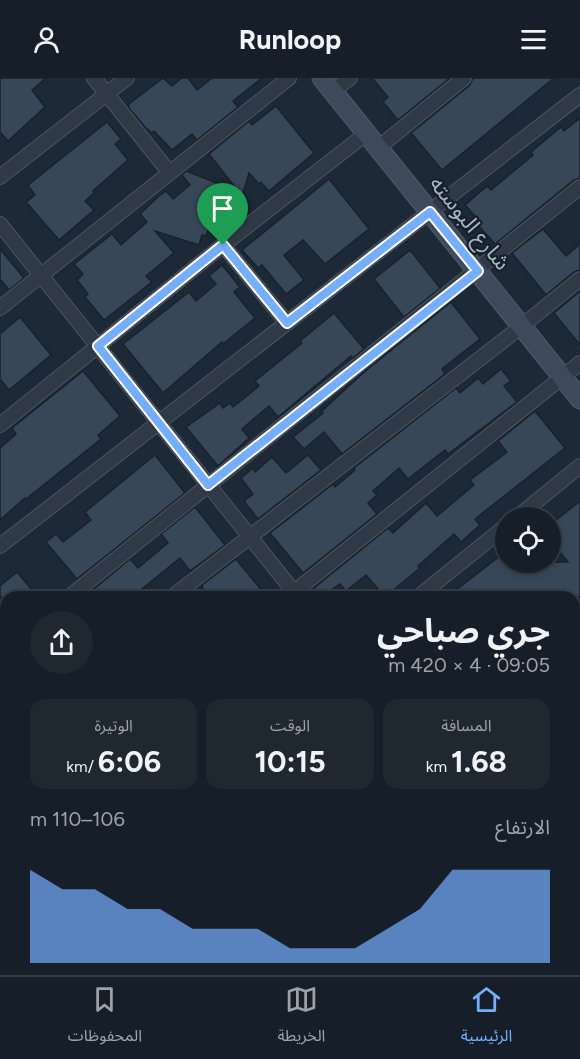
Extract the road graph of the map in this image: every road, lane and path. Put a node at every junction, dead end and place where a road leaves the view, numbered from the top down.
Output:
1 (94, 78) edge
2 (127, 78) edge
3 (289, 78) edge
4 (350, 78) edge
5 (464, 78) edge
6 (328, 85) edge
7 (106, 93) junction
8 (580, 95) edge
9 (373, 140) junction
10 (169, 172) junction
11 (0, 177) edge
12 (580, 187) edge
13 (430, 212) junction
14 (0, 224) edge
15 (223, 245) junction
16 (478, 271) junction
17 (41, 275) junction
18 (580, 279) edge
19 (0, 308) edge
20 (287, 323) junction
21 (522, 326) junction
22 (98, 346) junction
23 (580, 363) edge
24 (562, 377) junction
25 (580, 399) edge
26 (159, 423) junction
27 (0, 425) edge
28 (580, 466) edge
29 (208, 485) junction
30 (530, 507) edge
31 (495, 535) edge
32 (249, 536) junction
33 (0, 546) edge
34 (76, 591) edge
35 (180, 591) edge
36 (290, 591) edge
37 (298, 591) edge
38 (425, 591) edge

1 - 7 street
2 - 7 street
3 - 10 street
4 - 6 street
5 - 9 street
6 - 9 street, شارع البوسته
7 - 10 street
7 - 11 street
8 - 13 street
9 - 13 street, شارع البوسته
9 - 15 street
10 - 17 street
12 - 16 street
13 - 16 street, شارع البوسته
13 - 20 street
14 - 17 street
15 - 20 street
15 - 22 street
16 - 21 street, شارع البوسته
16 - 29 street
17 - 19 street
17 - 22 street
18 - 21 street
20 - 26 street
21 - 24 street, شارع البوسته
21 - 32 street
22 - 26 street
22 - 27 street
23 - 24 street
24 - 25 street, شارع البوسته
24 - 37 street
26 - 29 street
26 - 33 street
28 - 30 street
29 - 32 street
29 - 34 street
31 - 38 street
32 - 35 street
32 - 36 street

